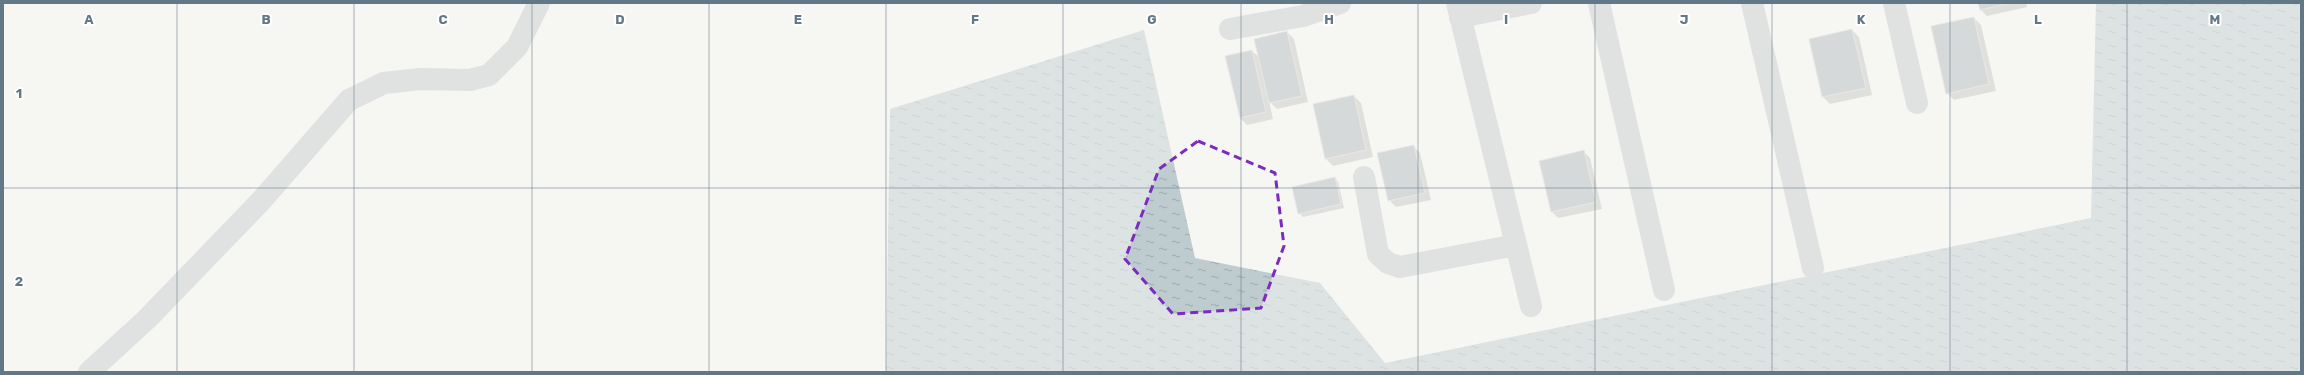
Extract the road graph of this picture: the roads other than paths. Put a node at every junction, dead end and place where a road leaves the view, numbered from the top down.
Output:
1 (539, 3) edge
2 (1340, 3) edge
3 (1531, 3) edge
4 (1599, 3) edge
5 (1752, 3) edge
6 (1894, 3) edge
7 (1459, 10) edge
8 (1230, 29) dead end
9 (1916, 103) dead end
10 (1364, 177) dead end
11 (1516, 245) junction
12 (1813, 268) dead end
13 (1664, 290) dead end
14 (1532, 306) dead end
15 (89, 372) edge

1 - 15 street
2 - 8 street
3 - 7 street
4 - 13 street
5 - 12 street
6 - 9 street
7 - 11 street
10 - 11 street
11 - 14 street

